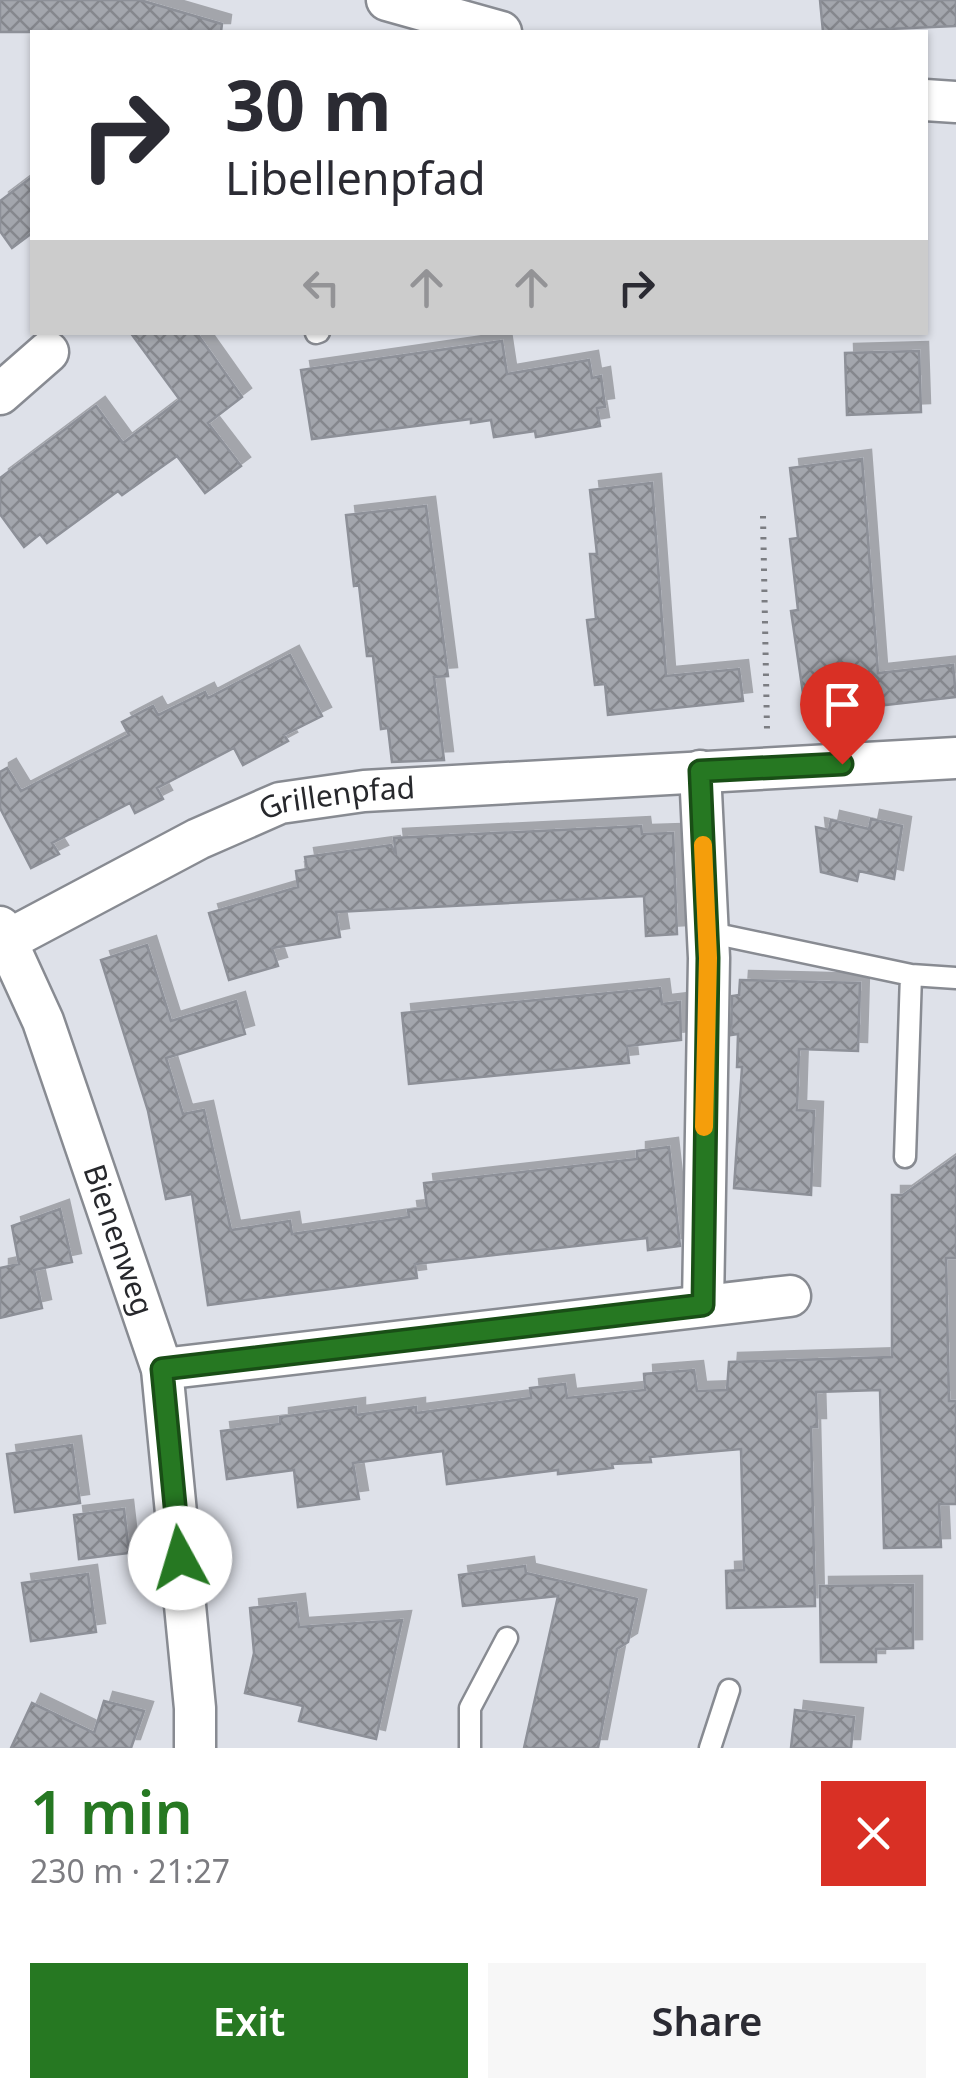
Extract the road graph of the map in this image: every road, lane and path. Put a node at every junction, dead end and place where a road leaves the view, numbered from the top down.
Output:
1 (387, 0) edge
2 (494, 30) edge
3 (928, 100) edge
4 (956, 102) edge
5 (956, 120) edge
6 (48, 352) dead end
7 (0, 394) edge
8 (763, 516) dead end
9 (956, 758) edge
10 (767, 768) junction
11 (700, 771) junction
12 (4, 934) edge
13 (708, 945) junction
14 (911, 975) junction
15 (956, 978) edge
16 (906, 1157) dead end
17 (790, 1296) dead end
18 (703, 1305) junction
19 (162, 1369) junction
20 (507, 1638) dead end
21 (729, 1690) dead end
22 (195, 1748) edge
23 (470, 1748) edge
24 (710, 1748) edge

1 - 2 street
3 - 4 street
4 - 5 lane
6 - 7 street
8 - 10 path
9 - 10 street, Grillenpfad
10 - 11 street, Grillenpfad
11 - 12 street, Grillenpfad
11 - 13 street
12 - 19 street, Bienenweg
13 - 14 lane
13 - 18 street
14 - 15 lane
14 - 16 lane
17 - 18 street
18 - 19 street
19 - 22 street, Bienenweg
20 - 23 lane
21 - 24 lane

